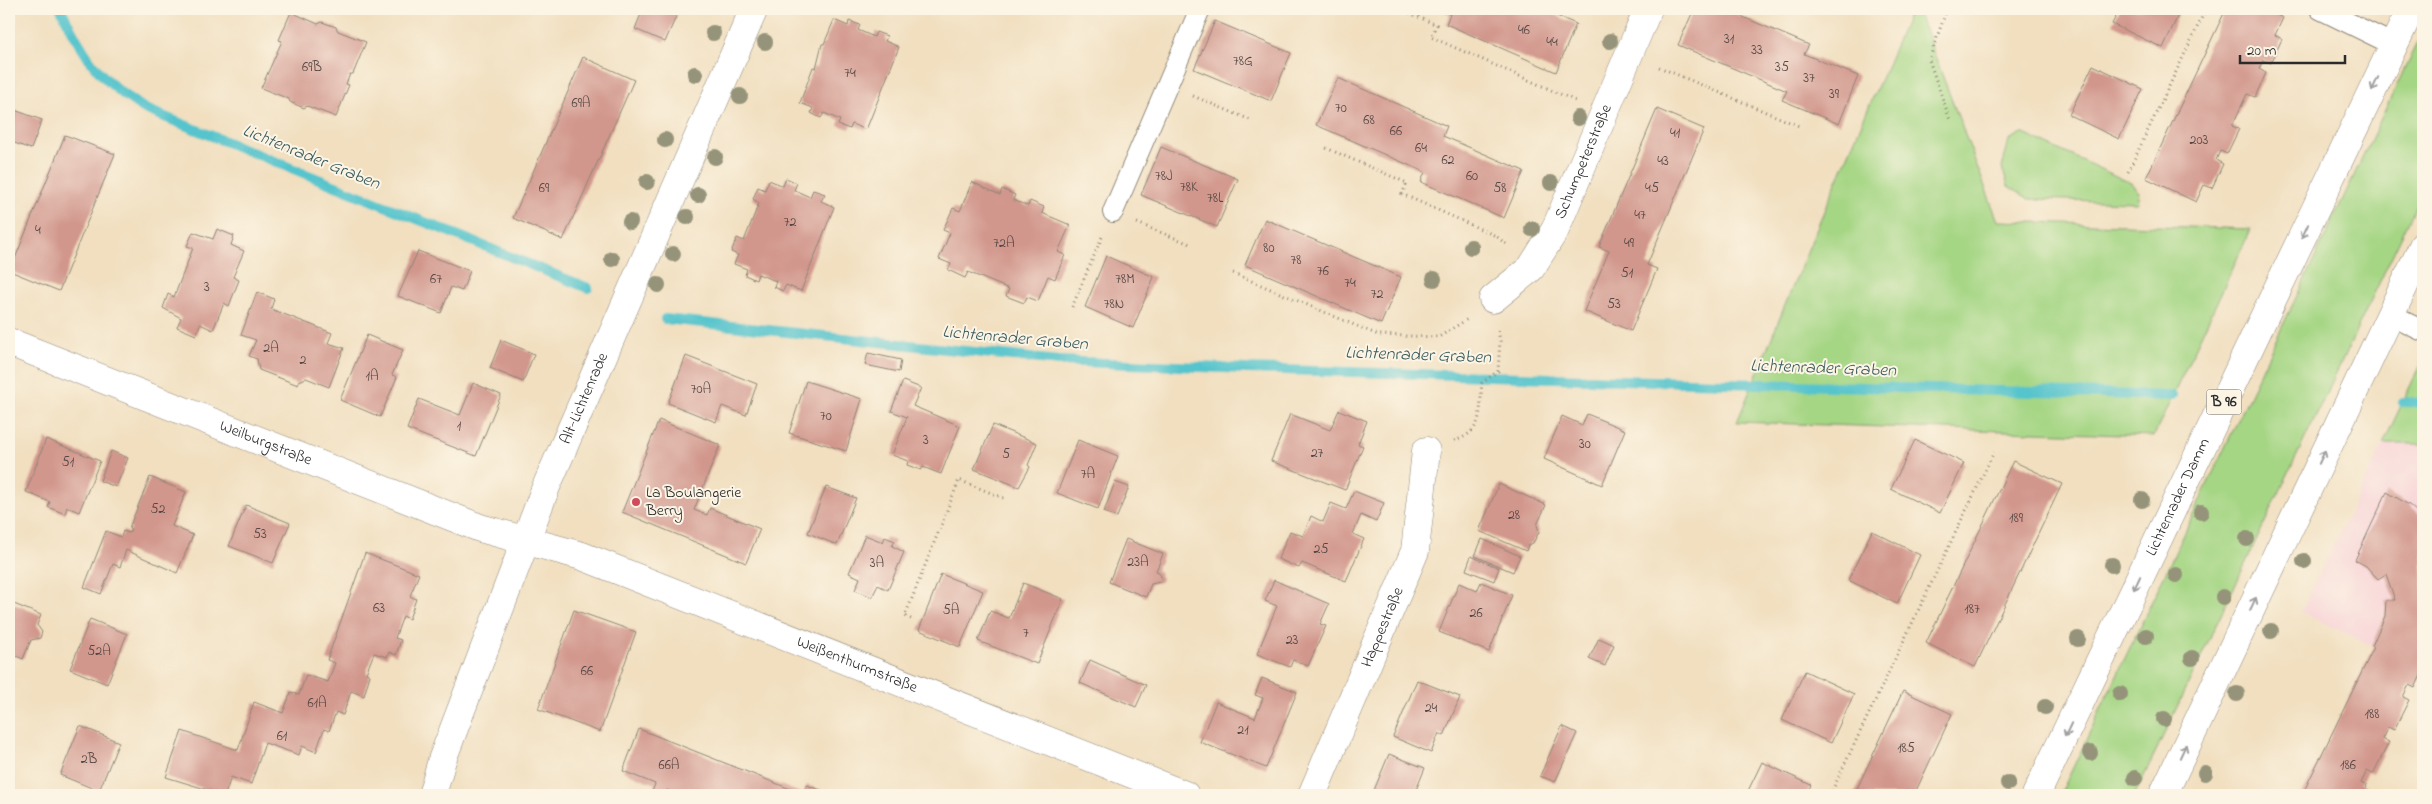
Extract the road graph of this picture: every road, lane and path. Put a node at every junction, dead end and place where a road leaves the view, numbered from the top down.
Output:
1 (754, 9) edge
2 (1200, 9) edge
3 (1400, 9) edge
4 (1648, 9) edge
5 (1947, 9) edge
6 (2206, 9) edge
7 (2320, 9) edge
8 (2411, 9) edge
9 (2394, 45) junction
10 (1629, 54) junction
11 (1167, 85) junction
12 (1604, 113) junction
13 (1950, 120) dead end
14 (1253, 121) dead end
15 (1799, 126) dead end
16 (1326, 148) dead end
17 (2128, 172) dead end
18 (1113, 212) junction
19 (1190, 244) dead end
20 (2423, 246) edge
21 (1531, 268) junction
22 (1233, 273) dead end
23 (1493, 299) joint
24 (1072, 307) dead end
25 (2390, 315) junction
26 (2423, 331) edge
27 (9, 342) edge
28 (1499, 356) dead end
29 (1426, 451) joint
30 (1994, 452) dead end
31 (1006, 499) dead end
32 (525, 540) junction
33 (911, 619) dead end
34 (432, 795) edge
35 (1185, 795) edge
36 (1312, 795) edge
37 (1830, 795) edge
38 (2036, 795) edge
39 (2163, 795) edge

1 - 32 street, Alt-Lichtenrade
2 - 11 lane
3 - 12 path
4 - 10 street, Schumpeterstraße
5 - 13 path
6 - 17 path
7 - 9 lane
8 - 9 street, Lichtenrader Damm / B 96
9 -> 38 street, Lichtenrader Damm / B 96
10 - 12 street, Schumpeterstraße
10 - 15 path
11 - 14 path
11 - 18 lane
12 - 21 street, Schumpeterstraße
16 - 21 path
18 - 19 path
18 - 24 path
20 - 25 street
21 - 23 street, Schumpeterstraße
22 - 23 path
25 - 26 lane
39 -> 25 street
27 - 32 street, Weilburgstraße
28 - 29 path
29 - 36 street, Happestraße
30 - 37 path
31 - 33 path
32 - 34 street, Alt-Lichtenrade
32 - 35 street, Weißenthurmstraße

